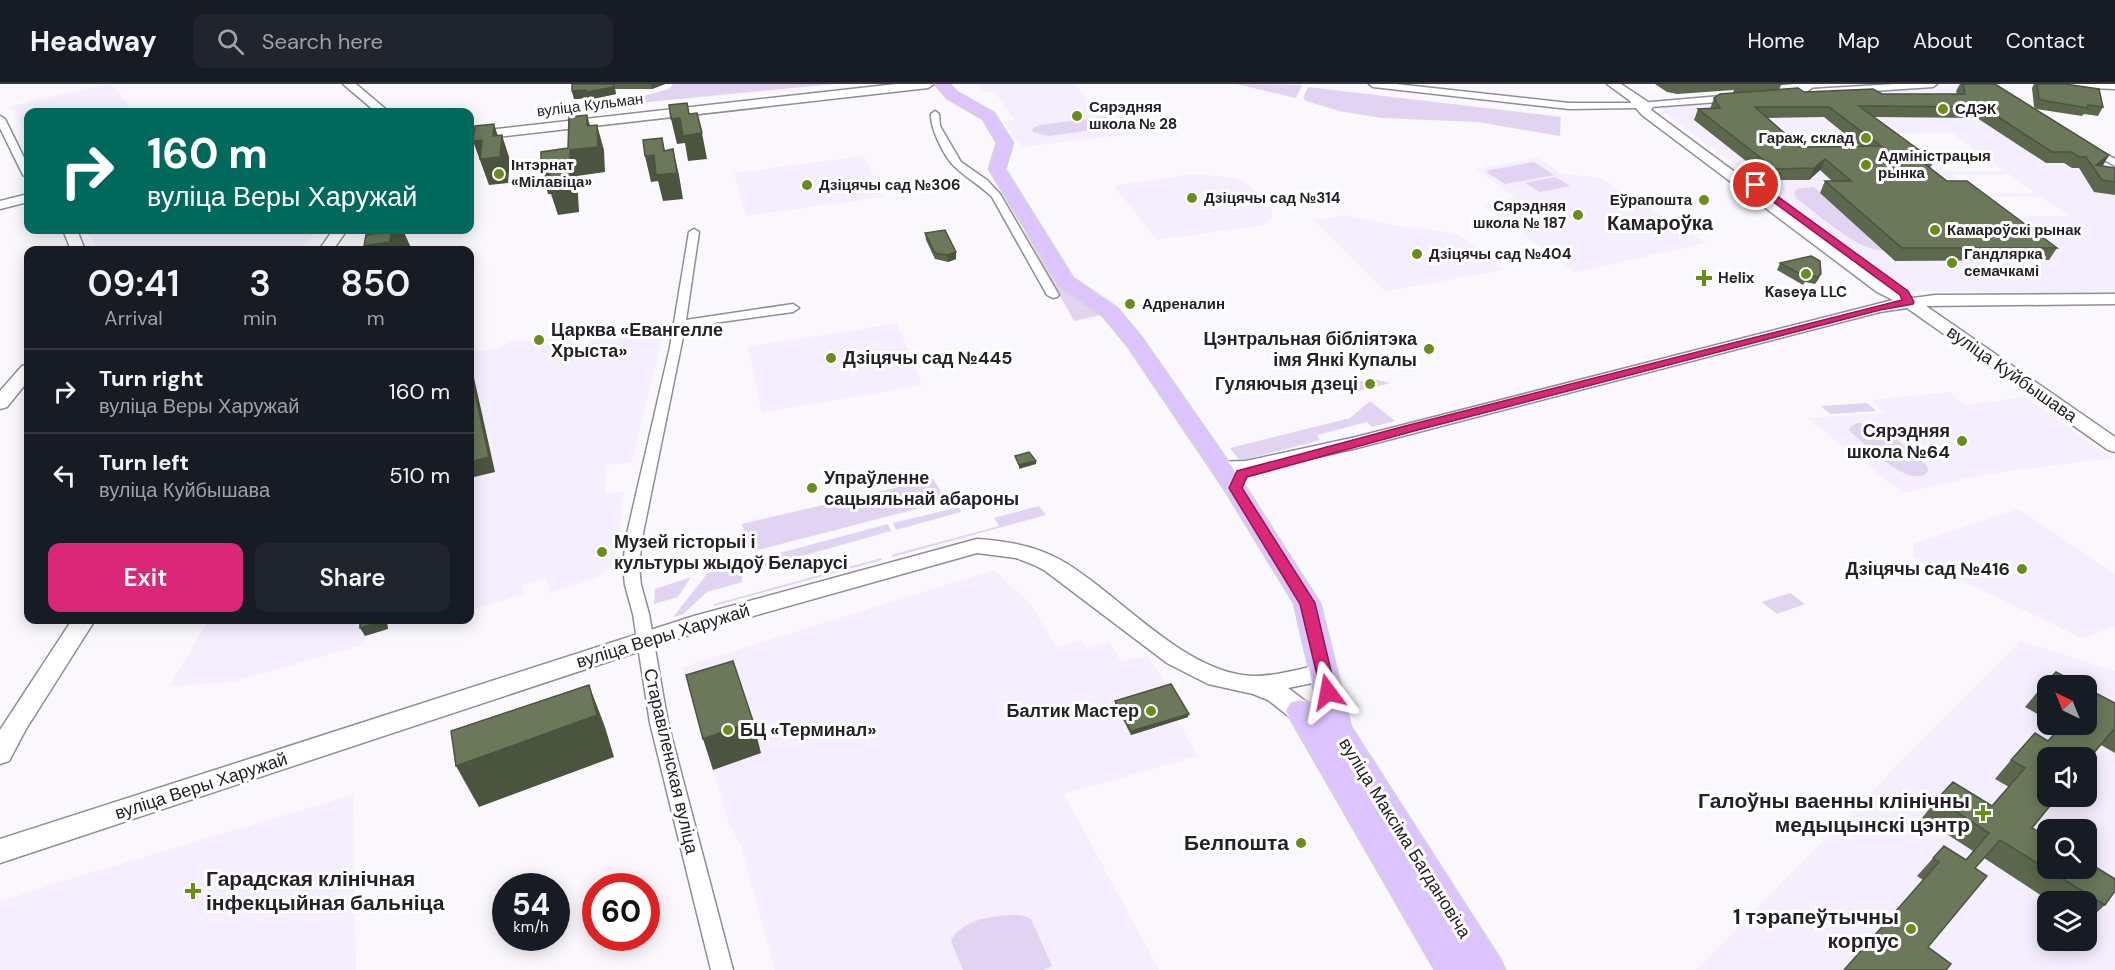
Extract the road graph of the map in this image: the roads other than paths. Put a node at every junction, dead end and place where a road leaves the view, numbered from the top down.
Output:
1 (349, 84) edge
2 (928, 84) edge
3 (942, 84) edge
4 (1373, 84) edge
5 (1613, 84) edge
6 (1933, 84) edge
7 (2060, 84) edge
8 (2085, 85) edge
9 (2115, 86) edge
10 (1804, 93) edge
11 (1737, 97) edge
12 (1639, 103) junction
13 (375, 108) edge
14 (935, 114) dead end
15 (0, 119) edge
16 (474, 136) edge
17 (2080, 142) edge
18 (2115, 163) edge
19 (24, 167) edge
20 (24, 199) edge
21 (0, 205) edge
22 (694, 232) dead end
23 (1053, 295) dead end
24 (2115, 299) edge
25 (1909, 302) junction
26 (793, 308) dead end
27 (680, 324) junction
28 (24, 375) edge
29 (0, 403) edge
30 (1357, 442) junction
31 (2115, 446) edge
32 (1220, 466) junction
33 (1235, 488) junction
34 (81, 624) edge
35 (646, 640) junction
36 (1324, 673) junction
37 (1256, 685) junction
38 (1300, 711) joint
39 (0, 754) edge
40 (0, 851) edge
41 (722, 970) edge
42 (1454, 970) edge
43 (1488, 970) edge

1 - 13 main road
2 - 16 main road, вуліца Кульман
3 - 32 main road, вуліца Максіма Багдановіча
4 - 12 street
5 - 12 main road, вуліца Куйбышава
6 - 10 street
7 - 8 street
8 - 9 street
11 - 12 street
12 - 25 main road, вуліца Куйбышава
14 - 23 street
15 - 19 street
17 - 18 street
20 - 21 main road
22 - 27 street, Старавіленская вуліца
24 - 25 main road
25 - 30 main road
25 - 31 main road, вуліца Куйбышава
26 - 27 street
27 - 35 street, Старавіленская вуліца
28 - 29 main road
30 - 32 main road
30 - 33 main road
32 - 33 main road, вуліца Максіма Багдановіча
33 - 36 main road, вуліца Максіма Багдановіча
34 - 39 main road
35 - 37 main road, вуліца Веры Харужай
35 - 40 main road, вуліца Веры Харужай
35 - 41 street, Старавіленская вуліца
36 - 37 main road
36 - 43 main road, вуліца Максіма Багдановіча
37 - 38 main road, вуліца Веры Харужай
38 - 42 main road, вуліца Максіма Багдановіча

